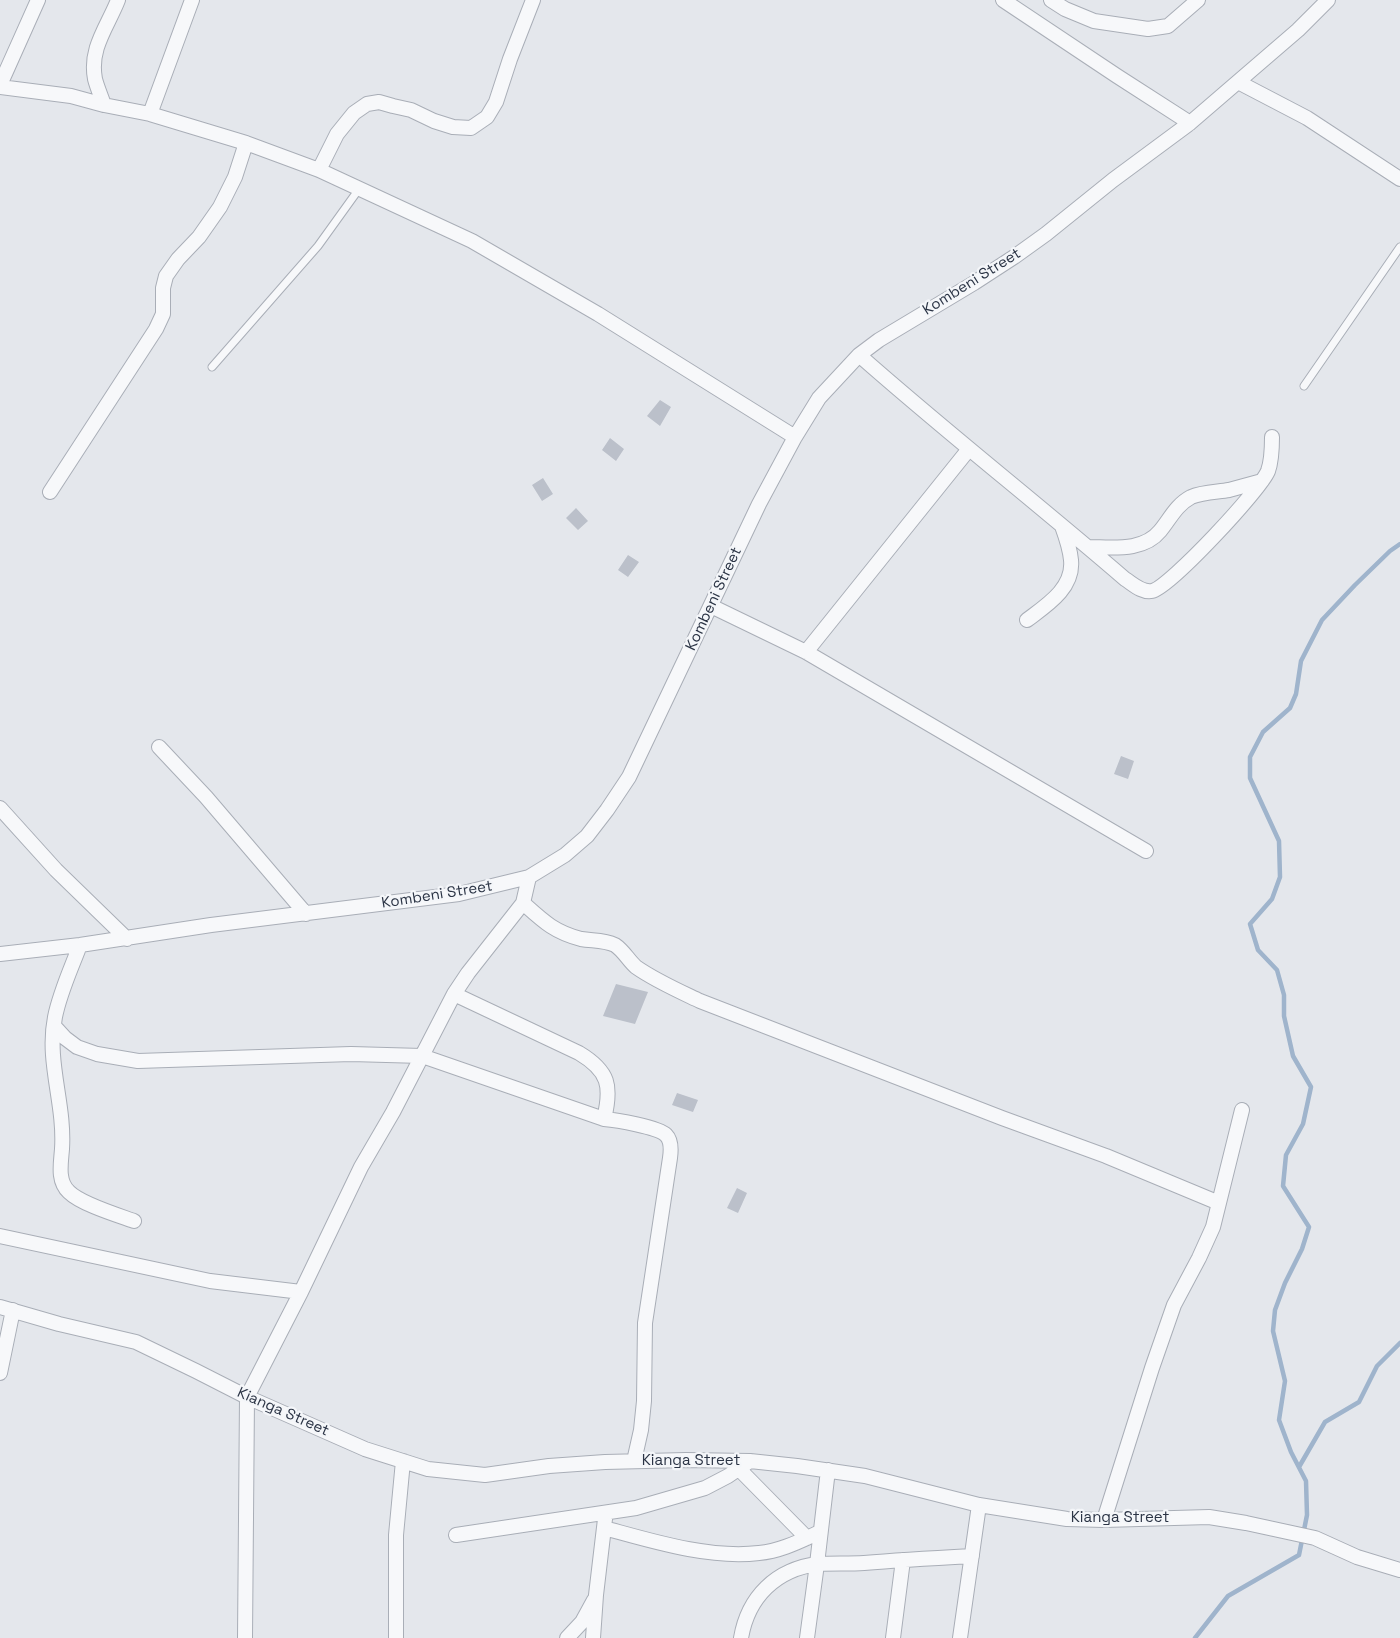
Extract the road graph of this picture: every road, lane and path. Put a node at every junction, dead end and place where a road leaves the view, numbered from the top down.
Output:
1 (38, 0) edge
2 (118, 0) edge
3 (192, 0) edge
4 (532, 0) edge
5 (1003, 0) edge
6 (1051, 0) edge
7 (1198, 0) edge
8 (1328, 0) edge
9 (1238, 82) junction
10 (0, 86) edge
11 (104, 105) junction
12 (150, 114) junction
13 (1190, 123) junction
14 (246, 143) junction
15 (319, 170) junction
16 (1400, 179) edge
17 (359, 189) junction
18 (1400, 247) edge
19 (858, 355) junction
20 (212, 367) dead end
21 (1304, 386) dead end
22 (795, 437) junction
23 (1272, 437) dead end
24 (969, 449) junction
25 (1262, 481) junction
26 (50, 492) dead end
27 (1062, 526) junction
28 (1088, 547) junction
29 (711, 606) junction
30 (1027, 620) dead end
31 (806, 652) junction
32 (159, 747) dead end
33 (0, 808) edge
34 (1146, 851) dead end
35 (529, 877) junction
36 (523, 903) junction
37 (306, 914) junction
38 (127, 939) junction
39 (80, 945) junction
40 (0, 954) edge
41 (454, 994) junction
42 (54, 1026) junction
43 (422, 1056) junction
44 (1242, 1110) dead end
45 (604, 1118) junction
46 (1219, 1203) junction
47 (134, 1221) dead end
48 (0, 1236) edge
49 (301, 1292) junction
50 (7, 1309) edge
51 (0, 1373) edge
52 (246, 1397) junction
53 (404, 1461) junction
54 (634, 1461) junction
55 (744, 1465) junction
56 (828, 1470) junction
57 (979, 1505) junction
58 (1104, 1520) junction
59 (605, 1521) junction
60 (820, 1532) junction
61 (456, 1535) dead end
62 (807, 1538) junction
63 (972, 1556) junction
64 (904, 1560) junction
65 (817, 1564) junction
66 (1400, 1570) edge
67 (596, 1595) junction
68 (742, 1633) edge
69 (244, 1638) edge
70 (396, 1638) edge
71 (567, 1638) edge
72 (593, 1638) edge
73 (753, 1638) edge
74 (807, 1638) edge
75 (893, 1638) edge
76 (960, 1638) edge

1 - 10 street
2 - 11 street
3 - 12 street
4 - 15 street
5 - 13 street
6 - 7 street
8 - 9 street, Kombeni Street
9 - 13 street, Kombeni Street
9 - 16 street
10 - 11 street
11 - 12 street
12 - 14 street
13 - 19 street, Kombeni Street
14 - 15 street
14 - 26 street
15 - 17 street
17 - 20 lane
17 - 22 street
18 - 21 lane
19 - 22 street, Kombeni Street
19 - 24 street
22 - 29 street, Kombeni Street
23 - 25 street
24 - 27 street
24 - 31 street
25 - 28 street
25 - 28 street
27 - 28 street
27 - 30 street
29 - 31 street
29 - 35 street, Kombeni Street
31 - 34 street
32 - 37 street
33 - 38 street
35 - 36 street
35 - 37 street, Kombeni Street
36 - 41 street
36 - 46 street
37 - 38 street, Kombeni Street
38 - 39 street, Kombeni Street
39 - 40 street, Kombeni Street
39 - 42 street
41 - 43 street
41 - 45 street
42 - 43 street
42 - 47 street
43 - 45 street
43 - 49 street
44 - 46 street
45 - 54 street
46 - 58 street
48 - 49 street
49 - 52 street
50 - 51 street
50 - 52 street, Kianga Street
52 - 53 street, Kianga Street
52 - 69 street
53 - 54 street, Kianga Street
53 - 70 street
54 - 55 street, Kianga Street
55 - 56 street, Kianga Street
55 - 59 street
55 - 62 street
56 - 57 street, Kianga Street
56 - 60 street
57 - 58 street, Kianga Street
57 - 63 street
58 - 66 street, Kianga Street
59 - 61 street
59 - 62 street
59 - 67 street
60 - 62 street
60 - 65 street
63 - 64 street
63 - 76 street
64 - 65 street
64 - 75 street
65 - 68 street
65 - 74 street
67 - 71 street
67 - 72 street
68 - 73 street

